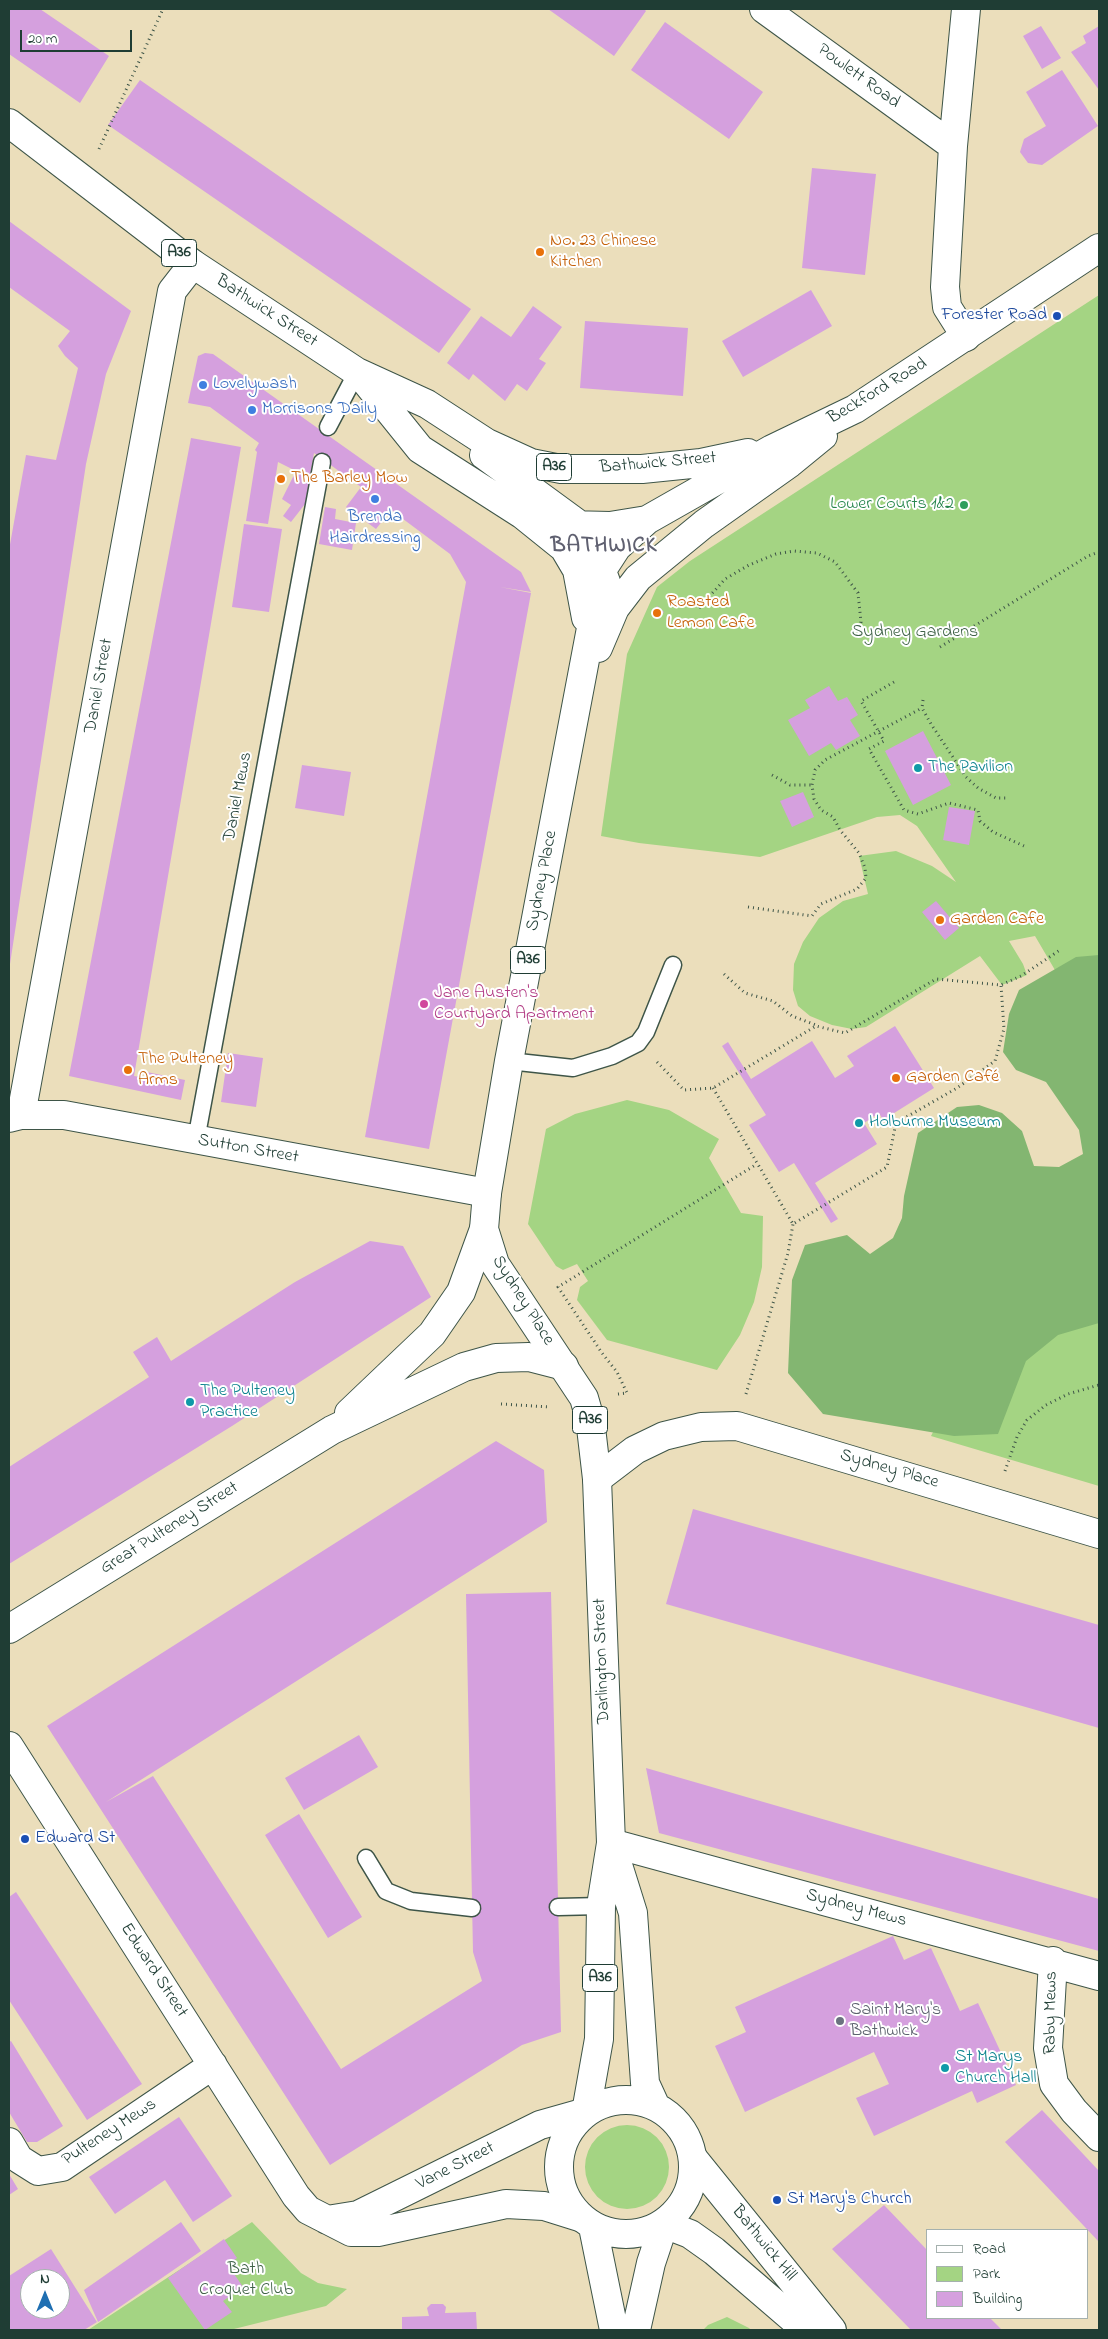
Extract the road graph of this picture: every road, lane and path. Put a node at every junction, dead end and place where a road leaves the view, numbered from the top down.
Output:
1 (164, 9) edge
2 (764, 9) edge
3 (966, 9) edge
4 (9, 123) edge
5 (952, 146) junction
6 (85, 179) junction
7 (1099, 248) edge
8 (194, 264) junction
9 (966, 338) junction
10 (357, 372) junction
11 (855, 409) junction
12 (328, 427) dead end
13 (772, 448) junction
14 (322, 462) dead end
15 (523, 515) junction
16 (647, 520) junction
17 (581, 526) junction
18 (1099, 552) edge
19 (602, 570) junction
20 (615, 608) junction
21 (699, 608) dead end
22 (858, 633) dead end
23 (588, 635) junction
24 (940, 647) dead end
25 (894, 682) dead end
26 (579, 691) junction
27 (923, 700) dead end
28 (922, 708) junction
29 (879, 731) junction
30 (772, 775) dead end
31 (812, 785) junction
32 (1009, 798) dead end
33 (1024, 846) dead end
34 (748, 907) dead end
35 (1060, 950) dead end
36 (674, 965) dead end
37 (724, 974) dead end
38 (1001, 986) junction
39 (816, 1026) junction
40 (638, 1042) junction
41 (509, 1061) junction
42 (713, 1088) junction
43 (15, 1117) edge
44 (196, 1140) junction
45 (757, 1164) junction
46 (487, 1193) junction
47 (793, 1224) junction
48 (484, 1230) junction
49 (564, 1366) junction
50 (1099, 1385) edge
51 (584, 1398) junction
52 (501, 1404) dead end
53 (737, 1426) junction
54 (332, 1430) junction
55 (597, 1479) junction
56 (998, 1502) junction
57 (1099, 1534) edge
58 (9, 1629) edge
59 (9, 1746) edge
60 (612, 1843) junction
61 (366, 1858) dead end
62 (601, 1906) junction
63 (558, 1907) dead end
64 (472, 1908) dead end
65 (1053, 1962) junction
66 (1099, 1976) edge
67 (213, 2065) junction
68 (656, 2107) junction
69 (586, 2112) junction
70 (1099, 2137) edge
71 (9, 2142) edge
72 (693, 2158) junction
73 (296, 2196) joint
74 (325, 2220) junction
75 (586, 2222) junction
76 (664, 2224) junction
77 (614, 2330) edge
78 (636, 2330) edge
79 (806, 2330) edge
80 (832, 2330) edge

1 - 6 path
2 - 5 main road, Powlett Road
3 - 5 main road
4 - 6 main road, Bathwick Street / A36
5 - 9 main road
6 - 8 main road, Bathwick Street / A36
7 - 9 main road, Beckford Road / A36
8 - 10 main road, Bathwick Street / A36
8 - 43 main road, Daniel Street
9 - 11 main road, Beckford Road / A36
10 - 12 lane
10 - 13 main road, Bathwick Street / A36
10 - 15 main road, Bathwick Street / A36
10 - 17 main road, A36
11 - 13 main road, Beckford Road / A36
11 - 20 main road, A36
13 - 16 main road, Beckford Road / A36
14 - 44 lane, Daniel Mews
15 - 17 main road, A36
15 - 23 main road, Bathwick Street / A36
16 - 17 main road, A36
16 - 19 main road, Sydney Place / A36
17 - 19 main road, A36
18 - 24 path
19 - 20 main road, A36
19 - 23 main road, Sydney Place / A36
20 - 26 main road, A36
21 - 22 path
23 - 26 main road, Sydney Place / A36
25 - 29 path
26 - 41 main road, Sydney Place / A36
27 - 28 path
28 - 29 path
28 - 32 path
29 - 31 path
29 - 33 path
30 - 31 path
31 - 34 path
35 - 38 path
36 - 40 lane
37 - 39 path
38 - 39 path
38 - 47 path
39 - 42 path
40 - 41 lane
40 - 42 path
41 - 46 main road, Sydney Place / A36
42 - 45 path
43 - 44 main road, Sutton Street
44 - 46 main road, Sutton Street
45 - 47 path
45 - 51 path
46 - 48 main road, Sydney Place / A36
47 - 53 path
48 - 49 main road, Sydney Place / A36
48 - 54 main road, Great Pulteney Street
49 - 51 main road, Sydney Place / A36
49 - 54 main road, Great Pulteney Street
50 - 56 path
51 - 52 path
51 - 55 main road, Sydney Place / A36
53 - 55 main road, Sydney Place
53 - 56 main road, Sydney Place
54 - 58 main road, Great Pulteney Street
55 - 60 main road, Darlington Street / A36
56 - 57 main road, Sydney Place
59 - 67 main road, Edward Street
60 - 62 main road, Darlington Street / A36
60 - 65 main road, Sydney Mews
60 - 68 main road, Darlington Street / A36
61 - 64 lane
62 - 63 lane
62 - 69 main road, Darlington Street / A36
65 - 66 main road, Sydney Mews
65 - 70 main road, Raby Mews
67 - 71 main road, Pulteney Mews
67 - 73 main road, Edward Street
68 - 69 main road, A36
68 - 72 main road, A36
69 - 74 main road, Vane Street
69 - 75 main road, A36
72 - 76 main road, A36
72 - 80 main road, Bathwick Hill
73 - 74 main road, Vane Street
74 - 75 main road, Vane Street
75 - 76 main road, A36
75 - 77 main road, A36
76 - 78 main road, A36
76 - 79 main road, Bathwick Hill

